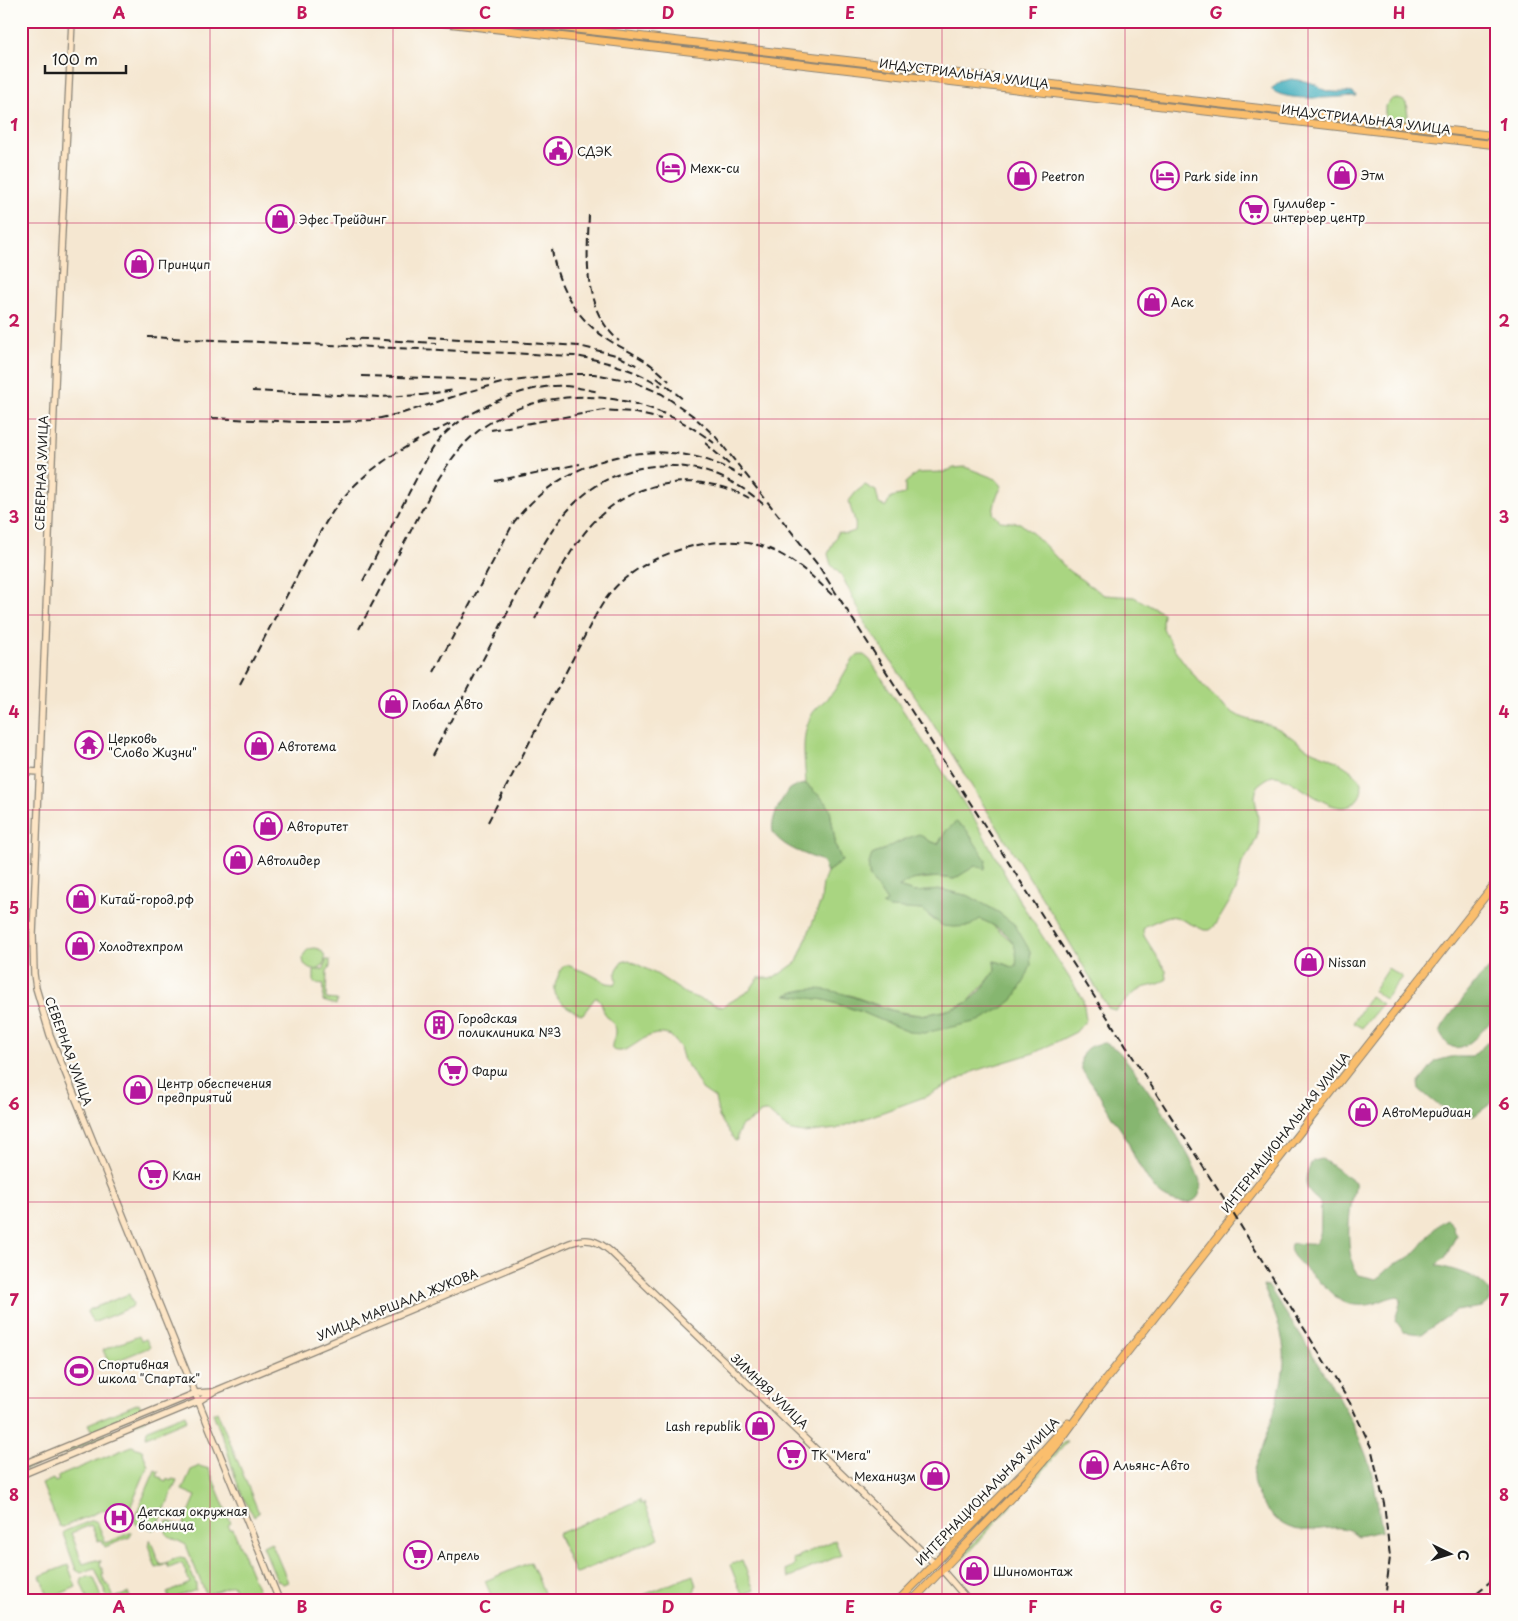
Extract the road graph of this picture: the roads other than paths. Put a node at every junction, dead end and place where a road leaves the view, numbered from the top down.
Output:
1 (72, 21) edge
2 (429, 21) edge
3 (507, 21) edge
4 (1497, 136) edge
5 (1497, 145) edge
6 (21, 771) edge
7 (39, 772) junction
8 (1497, 881) edge
9 (588, 1240) joint
10 (214, 1392) junction
11 (196, 1393) junction
12 (1092, 1397) junction
13 (199, 1401) junction
14 (151, 1412) junction
15 (154, 1420) junction
16 (21, 1465) edge
17 (21, 1475) edge
18 (934, 1563) junction
19 (942, 1570) junction
20 (279, 1600) edge
21 (899, 1600) edge
22 (913, 1600) edge
23 (968, 1600) edge

1 - 7 main road, СЕВЕРНАЯ УЛИЦА
2 - 5 main road, ИНДУСТРИАЛЬНАЯ УЛИЦА
3 - 4 main road, ИНДУСТРИАЛЬНАЯ УЛИЦА
6 - 7 main road
7 - 11 main road, СЕВЕРНАЯ УЛИЦА
8 - 12 main road, ИНТЕРНАЦИОНАЛЬНАЯ УЛИЦА
9 - 10 main road, УЛИЦА МАРШАЛА ЖУКОВА
9 - 18 main road, ЗИМНЯЯ УЛИЦА
10 - 11 main road, УЛИЦА МАРШАЛА ЖУКОВА
10 - 13 main road, УЛИЦА МАРШАЛА ЖУКОВА
11 - 13 main road, СЕВЕРНАЯ УЛИЦА
11 - 14 main road, УЛИЦА МАРШАЛА ЖУКОВА
12 - 18 main road, ИНТЕРНАЦИОНАЛЬНАЯ УЛИЦА
12 - 19 main road, ИНТЕРНАЦИОНАЛЬНАЯ УЛИЦА
13 - 15 main road, УЛИЦА МАРШАЛА ЖУКОВА
13 - 20 main road, СЕВЕРНАЯ УЛИЦА
14 - 15 main road
14 - 16 main road, УЛИЦА МАРШАЛА ЖУКОВА
15 - 17 main road, УЛИЦА МАРШАЛА ЖУКОВА
18 - 19 main road
18 - 21 main road, ИНТЕРНАЦИОНАЛЬНАЯ УЛИЦА
19 - 22 main road, ИНТЕРНАЦИОНАЛЬНАЯ УЛИЦА
19 - 23 main road

